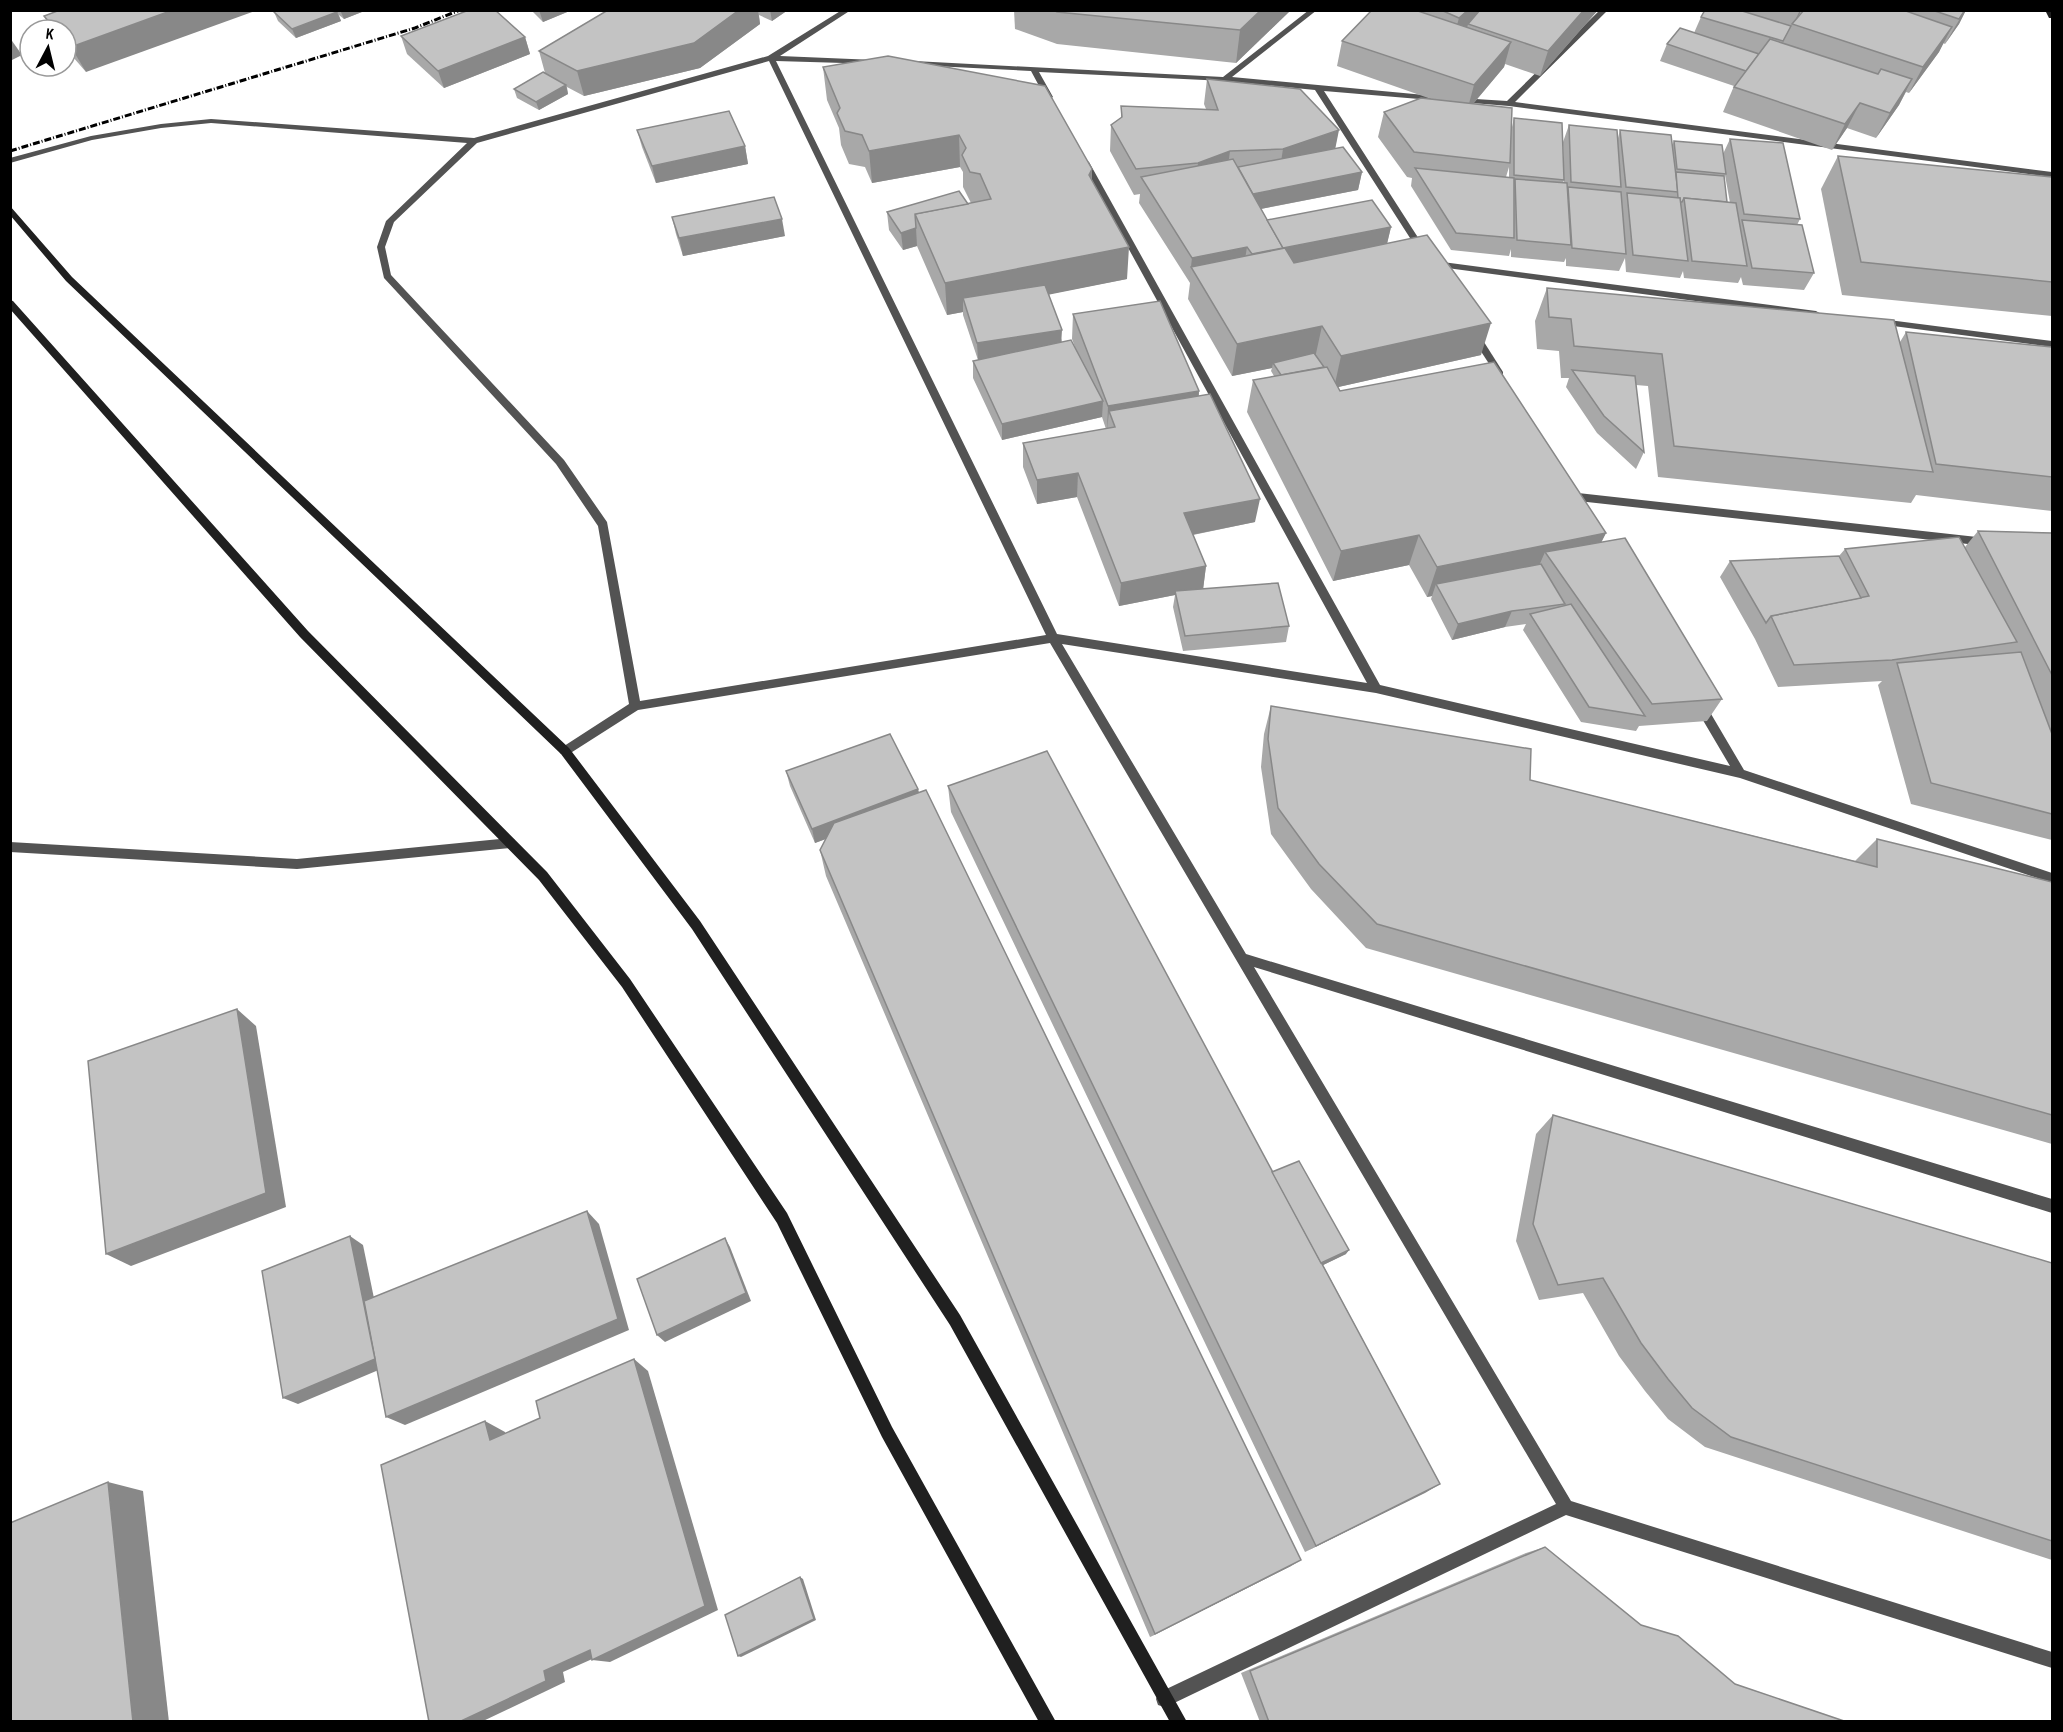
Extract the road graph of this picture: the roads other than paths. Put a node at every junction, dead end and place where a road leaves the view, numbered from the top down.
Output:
1 (848, 10) edge
2 (1314, 10) edge
3 (1605, 10) edge
4 (2048, 10) edge
5 (2052, 16) edge
6 (771, 58) junction
7 (890, 62) edge
8 (902, 63) edge
9 (1033, 68) junction
10 (1225, 79) junction
11 (1318, 88) junction
12 (1509, 104) junction
13 (1056, 110) edge
14 (474, 141) junction
15 (1079, 151) edge
16 (10, 161) edge
17 (2052, 175) edge
18 (10, 209) edge
19 (1430, 264) junction
20 (1437, 274) edge
21 (10, 303) edge
22 (1829, 315) edge
23 (1876, 321) edge
24 (1469, 325) edge
25 (2052, 344) edge
26 (1507, 386) edge
27 (1572, 487) edge
28 (1578, 497) junction
29 (1584, 507) edge
30 (1993, 543) edge
31 (1053, 638) junction
32 (1376, 689) junction
33 (1692, 691) edge
34 (635, 706) junction
35 (565, 751) junction
36 (1740, 773) junction
37 (510, 843) junction
38 (10, 847) edge
39 (2052, 878) edge
40 (1242, 958) junction
41 (2052, 1206) edge
42 (1566, 1507) junction
43 (2052, 1660) edge
44 (1164, 1699) junction
45 (1048, 1722) edge
46 (1179, 1722) edge

1 - 6 street
2 - 10 street
3 - 12 street
4 - 5 main road
6 - 7 street
6 - 14 street
6 - 31 street
8 - 9 street
9 - 10 street
9 - 13 street
10 - 11 street
11 - 12 street
11 - 19 street
12 - 17 street
14 - 16 street
14 - 34 street
15 - 32 street
18 - 35 main road
19 - 20 street
19 - 22 street
21 - 37 main road
23 - 25 street
24 - 26 street
27 - 28 street
28 - 29 street
28 - 30 street
31 - 32 street
31 - 34 street
31 - 40 street
32 - 36 street
33 - 36 street
34 - 35 street
35 - 44 main road
36 - 39 street
37 - 38 street
37 - 45 main road
40 - 41 street
40 - 42 street
42 - 43 street
42 - 44 street
44 - 46 main road

